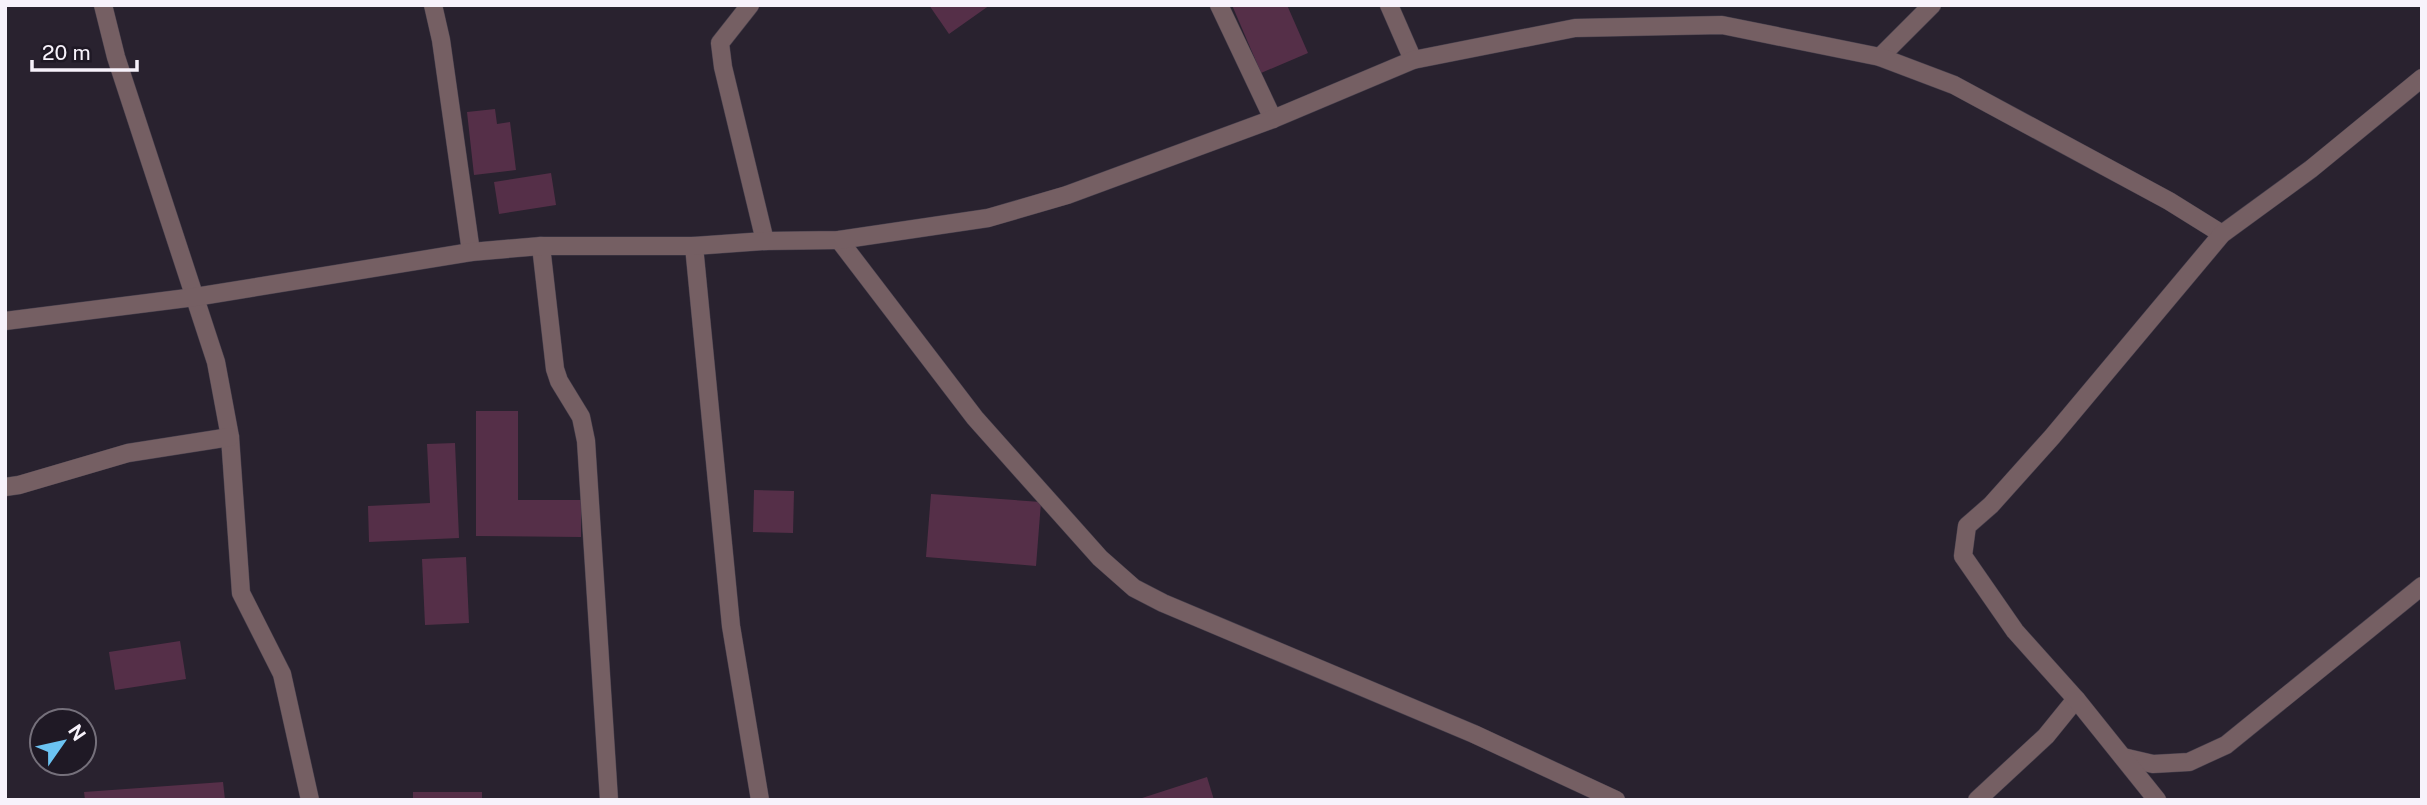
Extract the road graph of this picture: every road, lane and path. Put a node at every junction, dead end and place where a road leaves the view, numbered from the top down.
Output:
1 (103, 5) edge
2 (433, 5) edge
3 (750, 5) edge
4 (1219, 5) edge
5 (1389, 5) edge
6 (1932, 5) edge
7 (1880, 57) junction
8 (1413, 60) junction
9 (2422, 78) edge
10 (1273, 119) junction
11 (2222, 234) junction
12 (839, 240) junction
13 (765, 241) junction
14 (541, 246) junction
15 (694, 246) junction
16 (471, 252) junction
17 (195, 297) junction
18 (5, 321) edge
19 (230, 437) junction
20 (5, 487) edge
21 (2422, 586) edge
22 (2076, 699) junction
23 (2123, 757) junction
24 (310, 800) edge
25 (609, 800) edge
26 (760, 800) edge
27 (1616, 800) edge
28 (1977, 800) edge
29 (2157, 800) edge

1 - 17 street
2 - 16 street
3 - 13 street
4 - 10 street
5 - 8 street
6 - 7 street
7 - 8 street
7 - 11 street
8 - 10 street
9 - 11 street
10 - 12 street
11 - 22 street
12 - 13 street
12 - 27 street
13 - 15 street
14 - 15 street
14 - 16 street
14 - 25 street
15 - 26 street
16 - 17 street
17 - 18 street
17 - 19 street
19 - 20 street
19 - 24 street
21 - 23 street
22 - 23 street
22 - 28 street
23 - 29 street

